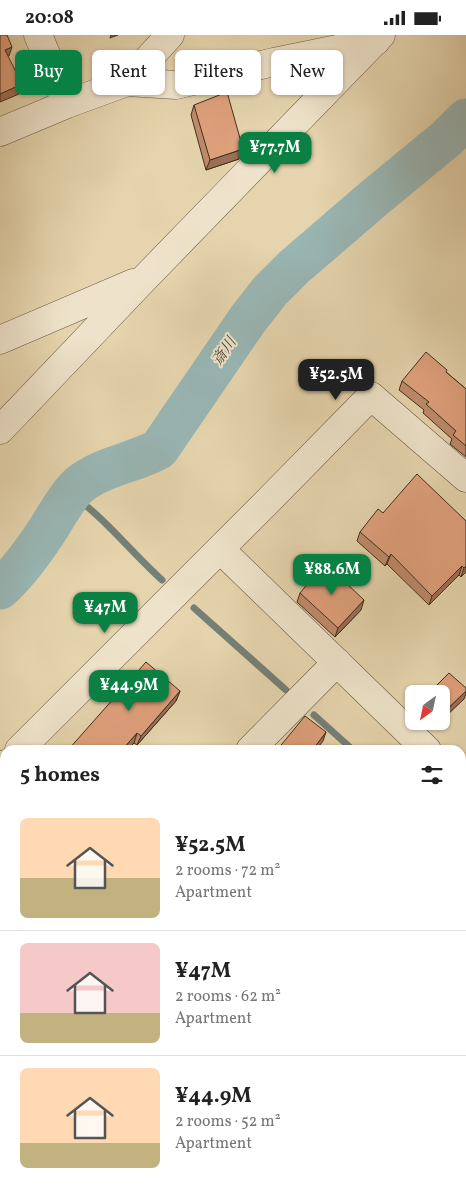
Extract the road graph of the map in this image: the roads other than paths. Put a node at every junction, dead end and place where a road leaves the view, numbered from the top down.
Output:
1 (38, 35) edge
2 (170, 35) edge
3 (378, 38) edge
4 (156, 50) edge
5 (165, 84) edge
6 (93, 95) edge
7 (67, 105) junction
8 (0, 131) edge
9 (144, 279) junction
10 (0, 340) edge
11 (0, 431) edge
12 (466, 478) edge
13 (220, 549) junction
14 (337, 662) junction
15 (24, 745) edge
16 (255, 745) edge
17 (422, 745) edge

1 - 7 street
2 - 4 street
3 - 5 street
3 - 9 street
6 - 7 street
7 - 8 street
9 - 10 street
9 - 11 street
12 - 13 street
13 - 14 street
13 - 15 street
14 - 16 street
14 - 17 street

